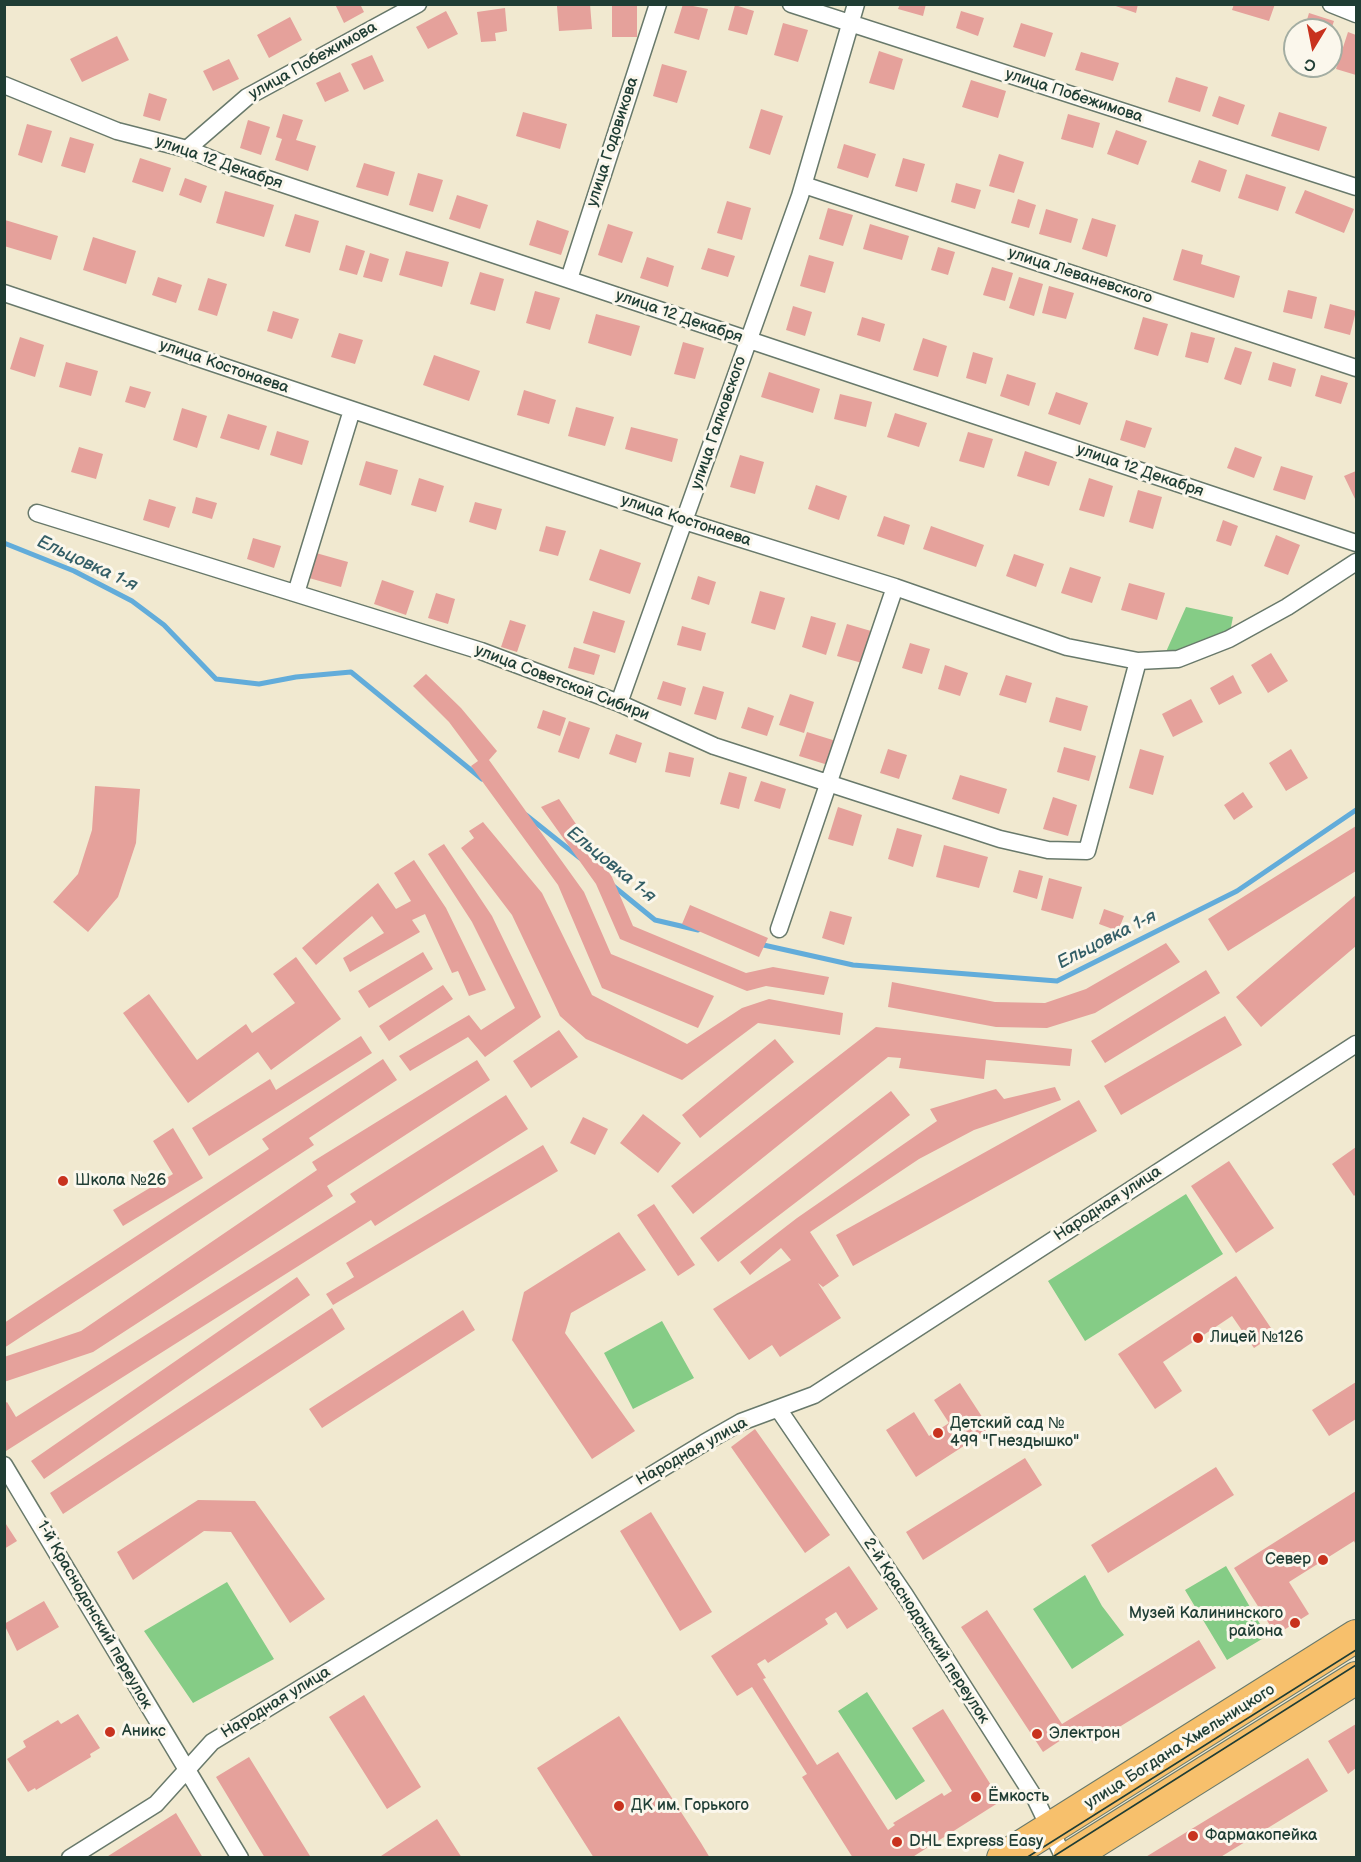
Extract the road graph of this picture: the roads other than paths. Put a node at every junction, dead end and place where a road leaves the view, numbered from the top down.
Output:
1 (418, 4) edge
2 (658, 4) edge
3 (791, 4) edge
4 (856, 4) edge
5 (1331, 4) edge
6 (1356, 14) edge
7 (850, 25) junction
8 (4, 85) edge
9 (187, 149) junction
10 (804, 184) junction
11 (1356, 187) edge
12 (569, 279) junction
13 (4, 293) edge
14 (748, 339) junction
15 (1356, 368) edge
16 (352, 410) junction
17 (37, 513) dead end
18 (684, 521) junction
19 (1356, 543) edge
20 (1356, 562) edge
21 (895, 586) junction
22 (296, 593) junction
23 (1138, 661) junction
24 (619, 703) junction
25 (828, 783) junction
26 (779, 929) dead end
27 (1356, 1044) edge
28 (779, 1410) junction
29 (4, 1465) edge
30 (1356, 1636) edge
31 (1356, 1678) edge
32 (186, 1771) junction
33 (1050, 1828) junction
34 (70, 1857) edge
35 (240, 1857) edge
36 (1003, 1857) edge
37 (1067, 1857) edge

1 - 9 street, улица Побежимова
2 - 12 street, улица Годовикова
3 - 7 street, улица Побежимова
4 - 7 street, улица Галковского
5 - 6 street
7 - 10 street, улица Галковского
7 - 11 street, улица Побежимова
8 - 9 street, улица 12 Декабря
9 - 12 street, улица 12 Декабря
10 - 14 street, улица Галковского
10 - 15 street, улица Леваневского
12 - 14 street, улица 12 Декабря
13 - 16 street, улица Костонаева
14 - 18 street, улица Галковского
14 - 19 street, улица 12 Декабря
16 - 18 street, улица Костонаева
16 - 22 street
17 - 22 street, улица Советской Сибири
18 - 21 street, улица Костонаева
18 - 24 street, улица Галковского
20 - 23 street, улица Костонаева
21 - 23 street, улица Костонаева
21 - 25 street
22 - 24 street, улица Советской Сибири
23 - 25 street, улица Советской Сибири
24 - 25 street, улица Советской Сибири
25 - 26 street
27 - 28 street, Народная улица
28 - 32 street, Народная улица
28 - 33 street, 2-й Краснодонский переулок
29 - 32 street, 1-й Краснодонский переулок
30 - 33 highway, улица Богдана Хмельницкого
31 - 37 highway
32 - 34 street, Народная улица
32 - 35 street, 1-й Краснодонский переулок
33 - 36 highway, улица Богдана Хмельницкого
33 - 37 street, 2-й Краснодонский переулок

